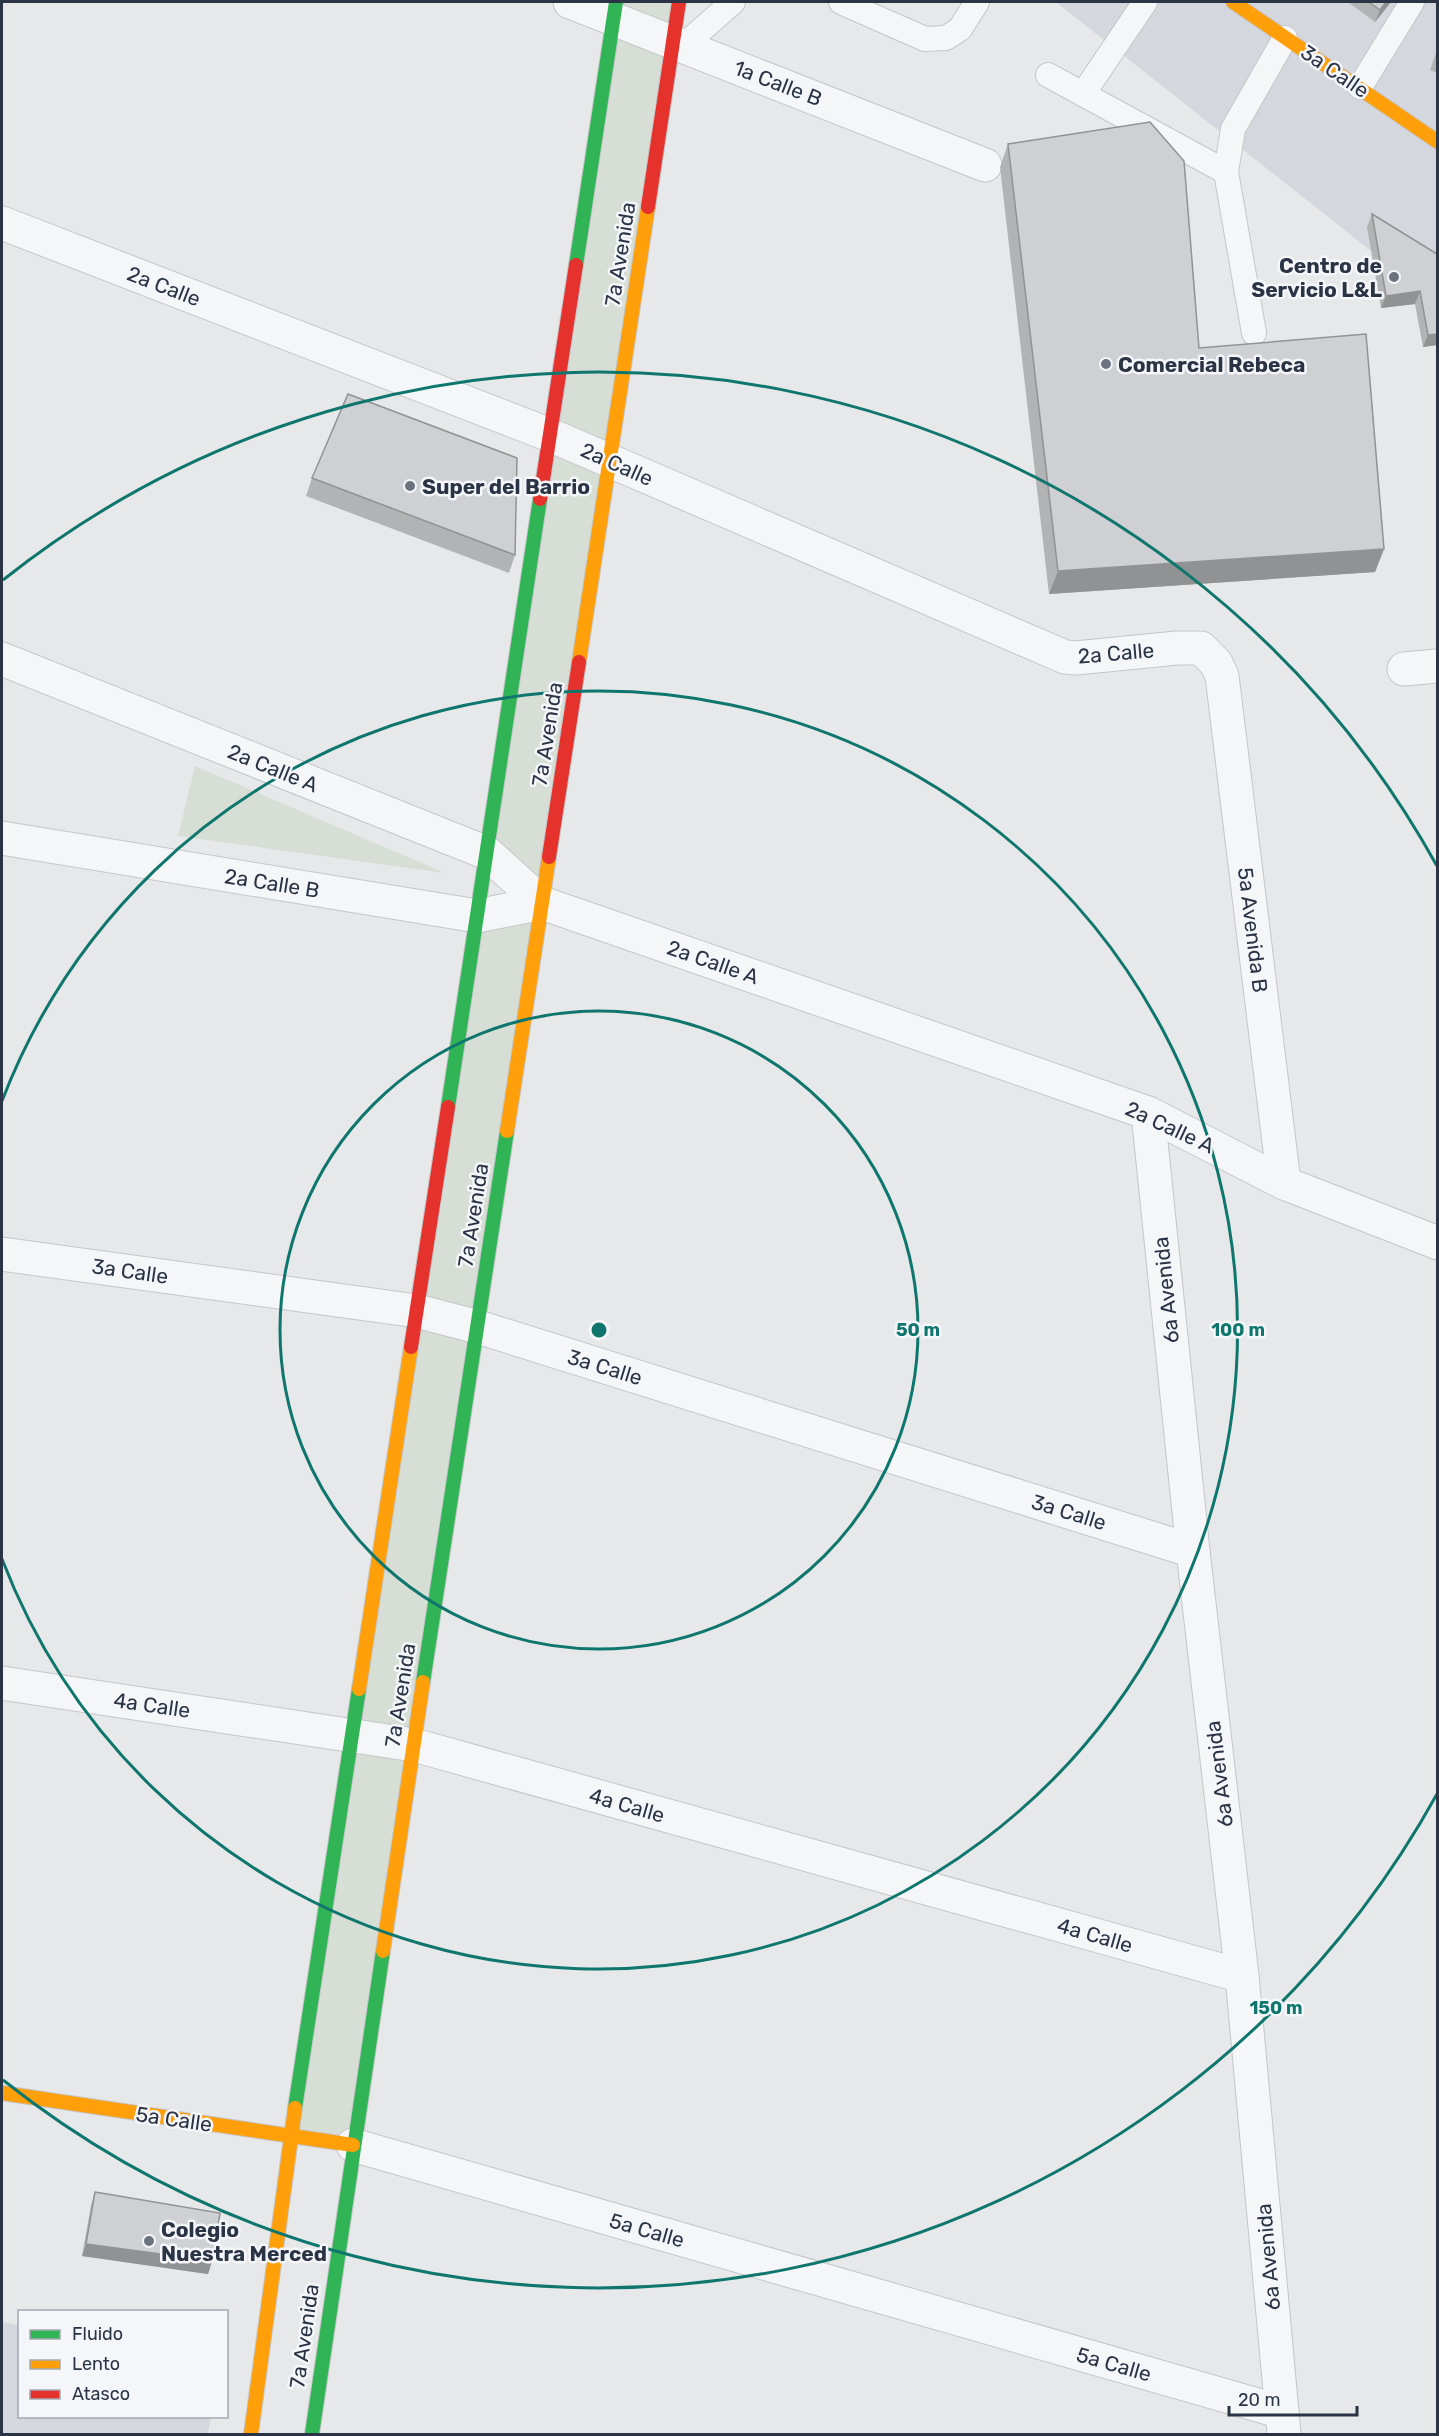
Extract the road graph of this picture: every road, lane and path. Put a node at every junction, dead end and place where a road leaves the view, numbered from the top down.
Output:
1 (570, 2) edge
2 (679, 2) edge
3 (733, 2) edge
4 (841, 2) edge
5 (977, 2) edge
6 (1145, 2) edge
7 (1233, 2) edge
8 (1412, 2) edge
9 (615, 10) edge
10 (1285, 38) junction
11 (678, 44) junction
12 (1048, 75) dead end
13 (1360, 87) junction
14 (1083, 94) junction
15 (1437, 142) edge
16 (985, 165) dead end
17 (1226, 172) junction
18 (2, 224) edge
19 (1254, 333) dead end
20 (550, 435) junction
21 (609, 461) junction
22 (2, 659) edge
23 (1437, 666) edge
24 (1404, 669) dead end
25 (1222, 676) joint
26 (2, 838) edge
27 (486, 853) junction
28 (542, 903) junction
29 (477, 916) junction
30 (1148, 1113) junction
31 (1284, 1183) junction
32 (1437, 1243) edge
33 (2, 1254) edge
34 (417, 1311) junction
35 (478, 1327) junction
36 (1193, 1551) junction
37 (2, 1683) edge
38 (352, 1735) junction
39 (414, 1745) junction
40 (1242, 1976) junction
41 (2, 2093) edge
42 (291, 2136) junction
43 (353, 2145) junction
44 (1283, 2423) edge
45 (252, 2434) edge
46 (312, 2434) edge

1 - 9 street, 1a Calle B
2 - 11 street, 7a Avenida
3 - 11 lane
4 - 5 lane
6 - 14 lane
7 - 10 street, 3a Calle
8 - 13 lane
9 - 11 street, 1a Calle B
9 - 20 street, 7a Avenida
10 - 13 street, 3a Calle
10 - 17 lane
11 - 16 street, 1a Calle B
11 - 21 street, 7a Avenida
12 - 14 lane
13 - 15 street, 3a Calle
14 - 17 lane
17 - 19 lane
18 - 20 street, 2a Calle
20 - 21 street, 2a Calle
20 - 27 street, 7a Avenida
21 - 25 street, 2a Calle
21 - 28 street, 7a Avenida
22 - 27 street, 2a Calle A
23 - 24 street
25 - 31 street, 5a Avenida B
26 - 29 street, 2a Calle B
27 - 28 street, 2a Calle A
27 - 29 street, 7a Avenida
28 - 29 street, 2a Calle B
28 - 30 street, 2a Calle A
28 - 35 street, 7a Avenida
29 - 34 street, 7a Avenida
30 - 31 street, 2a Calle A
30 - 36 street, 6a Avenida
31 - 32 street, 2a Calle A
33 - 34 street, 3a Calle
34 - 35 street, 3a Calle
34 - 38 street, 7a Avenida
35 - 36 street, 3a Calle
35 - 39 street, 7a Avenida
36 - 40 street, 6a Avenida
37 - 38 street, 4a Calle
38 - 39 street, 4a Calle
38 - 42 street, 7a Avenida
39 - 40 street, 4a Calle
39 - 43 street, 7a Avenida
40 - 44 street, 6a Avenida
41 - 42 street, 5a Calle
42 - 43 street, 5a Calle
42 - 45 street, 7a Avenida
43 - 44 street, 5a Calle
43 - 46 street, 7a Avenida

